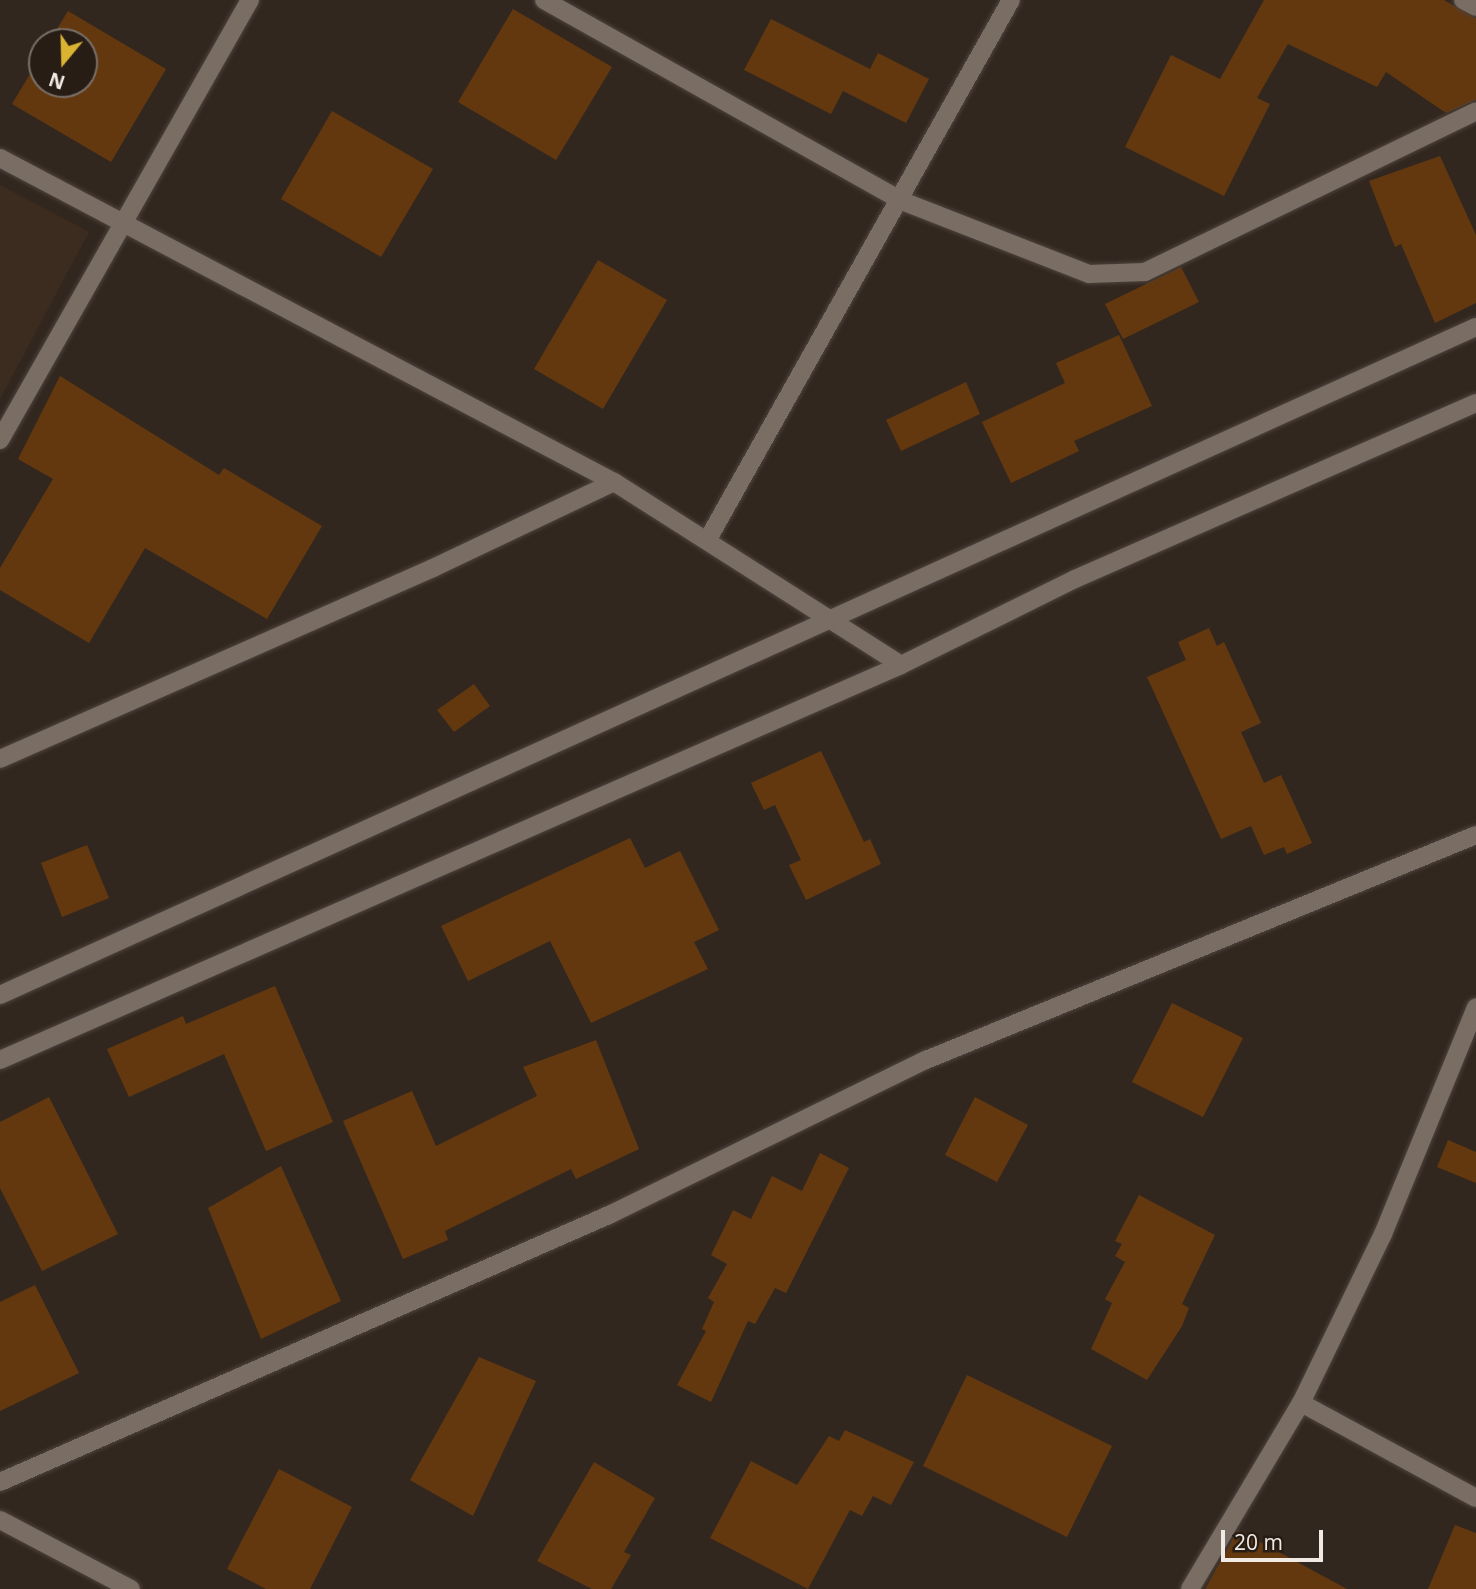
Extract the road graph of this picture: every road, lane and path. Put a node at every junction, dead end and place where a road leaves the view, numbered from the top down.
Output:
1 (250, 0) edge
2 (544, 0) edge
3 (1011, 0) edge
4 (1463, 0) edge
5 (1476, 7) edge
6 (1476, 111) edge
7 (0, 158) edge
8 (902, 201) junction
9 (120, 224) junction
10 (1476, 327) edge
11 (1476, 403) edge
12 (0, 440) edge
13 (614, 482) junction
14 (708, 539) junction
15 (829, 616) junction
16 (901, 665) junction
17 (0, 759) edge
18 (1476, 835) edge
19 (0, 995) edge
20 (1476, 1007) edge
21 (0, 1060) edge
22 (1301, 1403) junction
23 (0, 1482) edge
24 (1476, 1498) edge
25 (0, 1520) edge
26 (131, 1589) edge
27 (1190, 1589) edge

1 - 9 street
2 - 8 street
3 - 8 street
4 - 5 street
6 - 8 street
7 - 9 street
8 - 14 street
9 - 12 street
9 - 13 street
10 - 15 street
11 - 16 street
13 - 14 street
13 - 17 street
14 - 15 street
15 - 16 street
15 - 19 street
16 - 21 street
18 - 23 street
20 - 22 street
22 - 24 street
22 - 27 street
25 - 26 street

